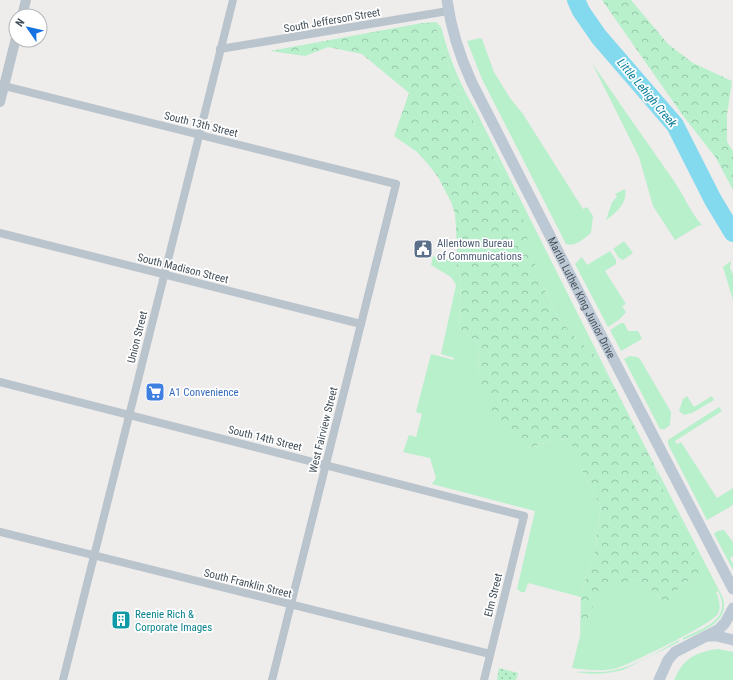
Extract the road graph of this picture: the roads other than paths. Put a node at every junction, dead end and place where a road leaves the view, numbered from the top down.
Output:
1 (232, 0) edge
2 (448, 6) edge
3 (13, 48) edge
4 (220, 49) junction
5 (2, 85) edge
6 (0, 102) edge
7 (199, 135) junction
8 (396, 184) joint
9 (0, 233) edge
10 (164, 275) junction
11 (361, 324) junction
12 (0, 382) edge
13 (129, 415) junction
14 (326, 465) junction
15 (524, 516) joint
16 (0, 532) edge
17 (94, 556) junction
18 (733, 589) edge
19 (291, 605) junction
20 (733, 608) edge
21 (704, 636) junction
22 (733, 640) edge
23 (685, 646) junction
24 (490, 654) junction
25 (63, 680) edge
26 (272, 680) edge
27 (484, 680) edge
28 (659, 680) edge
29 (665, 680) edge

1 - 4 street, Union Street
2 - 4 street, South Jefferson Street
2 - 18 main road, Martin Luther King Junior Drive
3 - 5 street
4 - 7 street, Union Street
5 - 6 street
5 - 7 street, South 13th Street
7 - 8 street, South 13th Street
7 - 10 street, Union Street
8 - 11 street, West Fairview Street
9 - 10 street, South Madison Street
10 - 11 street, South Madison Street
10 - 13 street, Union Street
11 - 14 street, West Fairview Street
12 - 13 street, South 14th Street
13 - 14 street, South 14th Street
13 - 17 street, Union Street
14 - 15 street, South 14th Street
14 - 19 street, West Fairview Street
15 - 24 street, Elm Street
16 - 17 street, South Franklin Street
17 - 19 street, South Franklin Street
17 - 25 street, Union Street
19 - 24 street, South Franklin Street
19 - 26 street, West Fairview Street
20 - 21 main road
21 - 22 main road
21 - 23 main road
23 - 28 main road
23 - 29 main road
24 - 27 street, Elm Street

